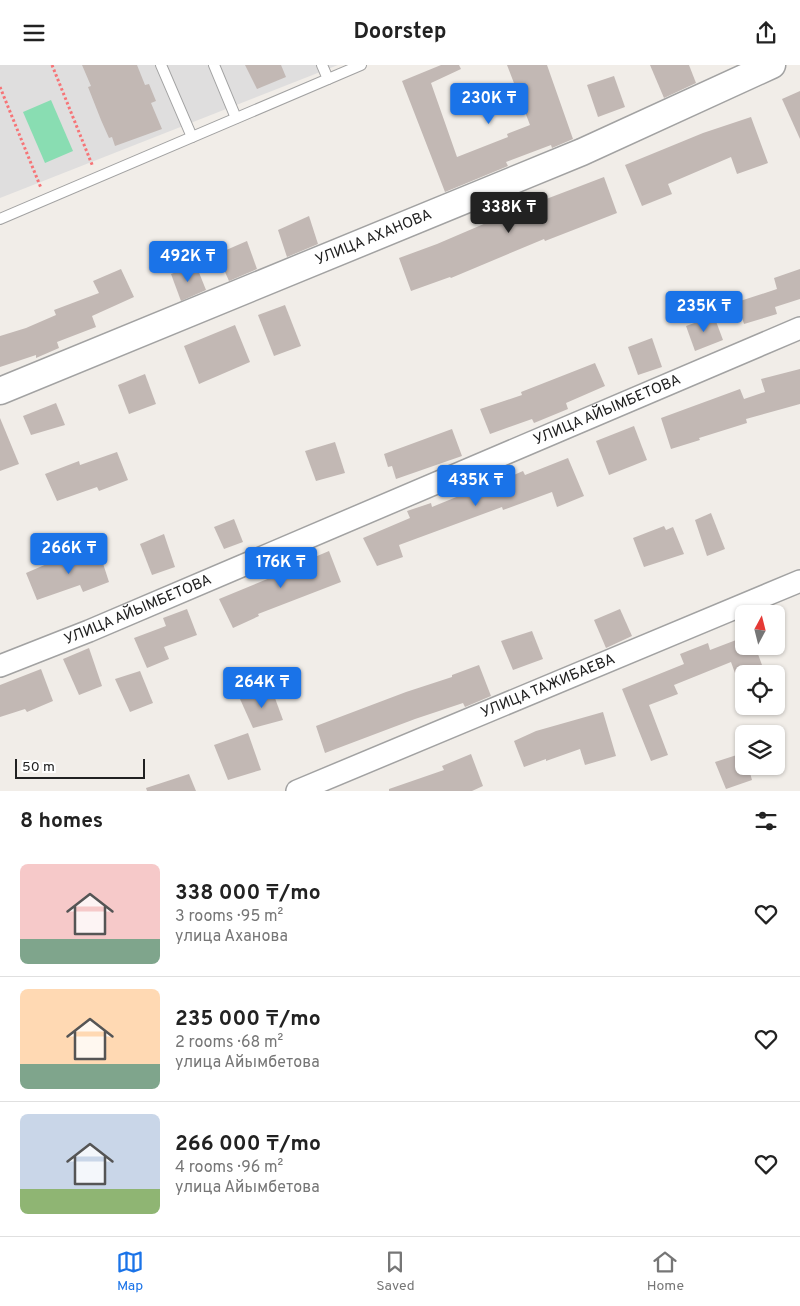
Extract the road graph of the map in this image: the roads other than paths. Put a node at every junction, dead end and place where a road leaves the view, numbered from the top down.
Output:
1 (160, 65) edge
2 (214, 65) edge
3 (322, 65) edge
4 (361, 65) edge
5 (772, 65) edge
6 (328, 79) junction
7 (236, 118) junction
8 (192, 137) junction
9 (0, 219) edge
10 (800, 328) edge
11 (0, 391) edge
12 (800, 581) edge
13 (0, 666) edge
14 (297, 791) edge

1 - 8 lane
2 - 7 lane
3 - 6 lane
4 - 6 lane
5 - 11 street, УЛИЦА АХАНОВА
6 - 7 lane
7 - 8 lane
8 - 9 lane
10 - 13 street, УЛИЦА АЙЫМБЕТОВА
12 - 14 street, УЛИЦА ТАЖИБАЕВА

